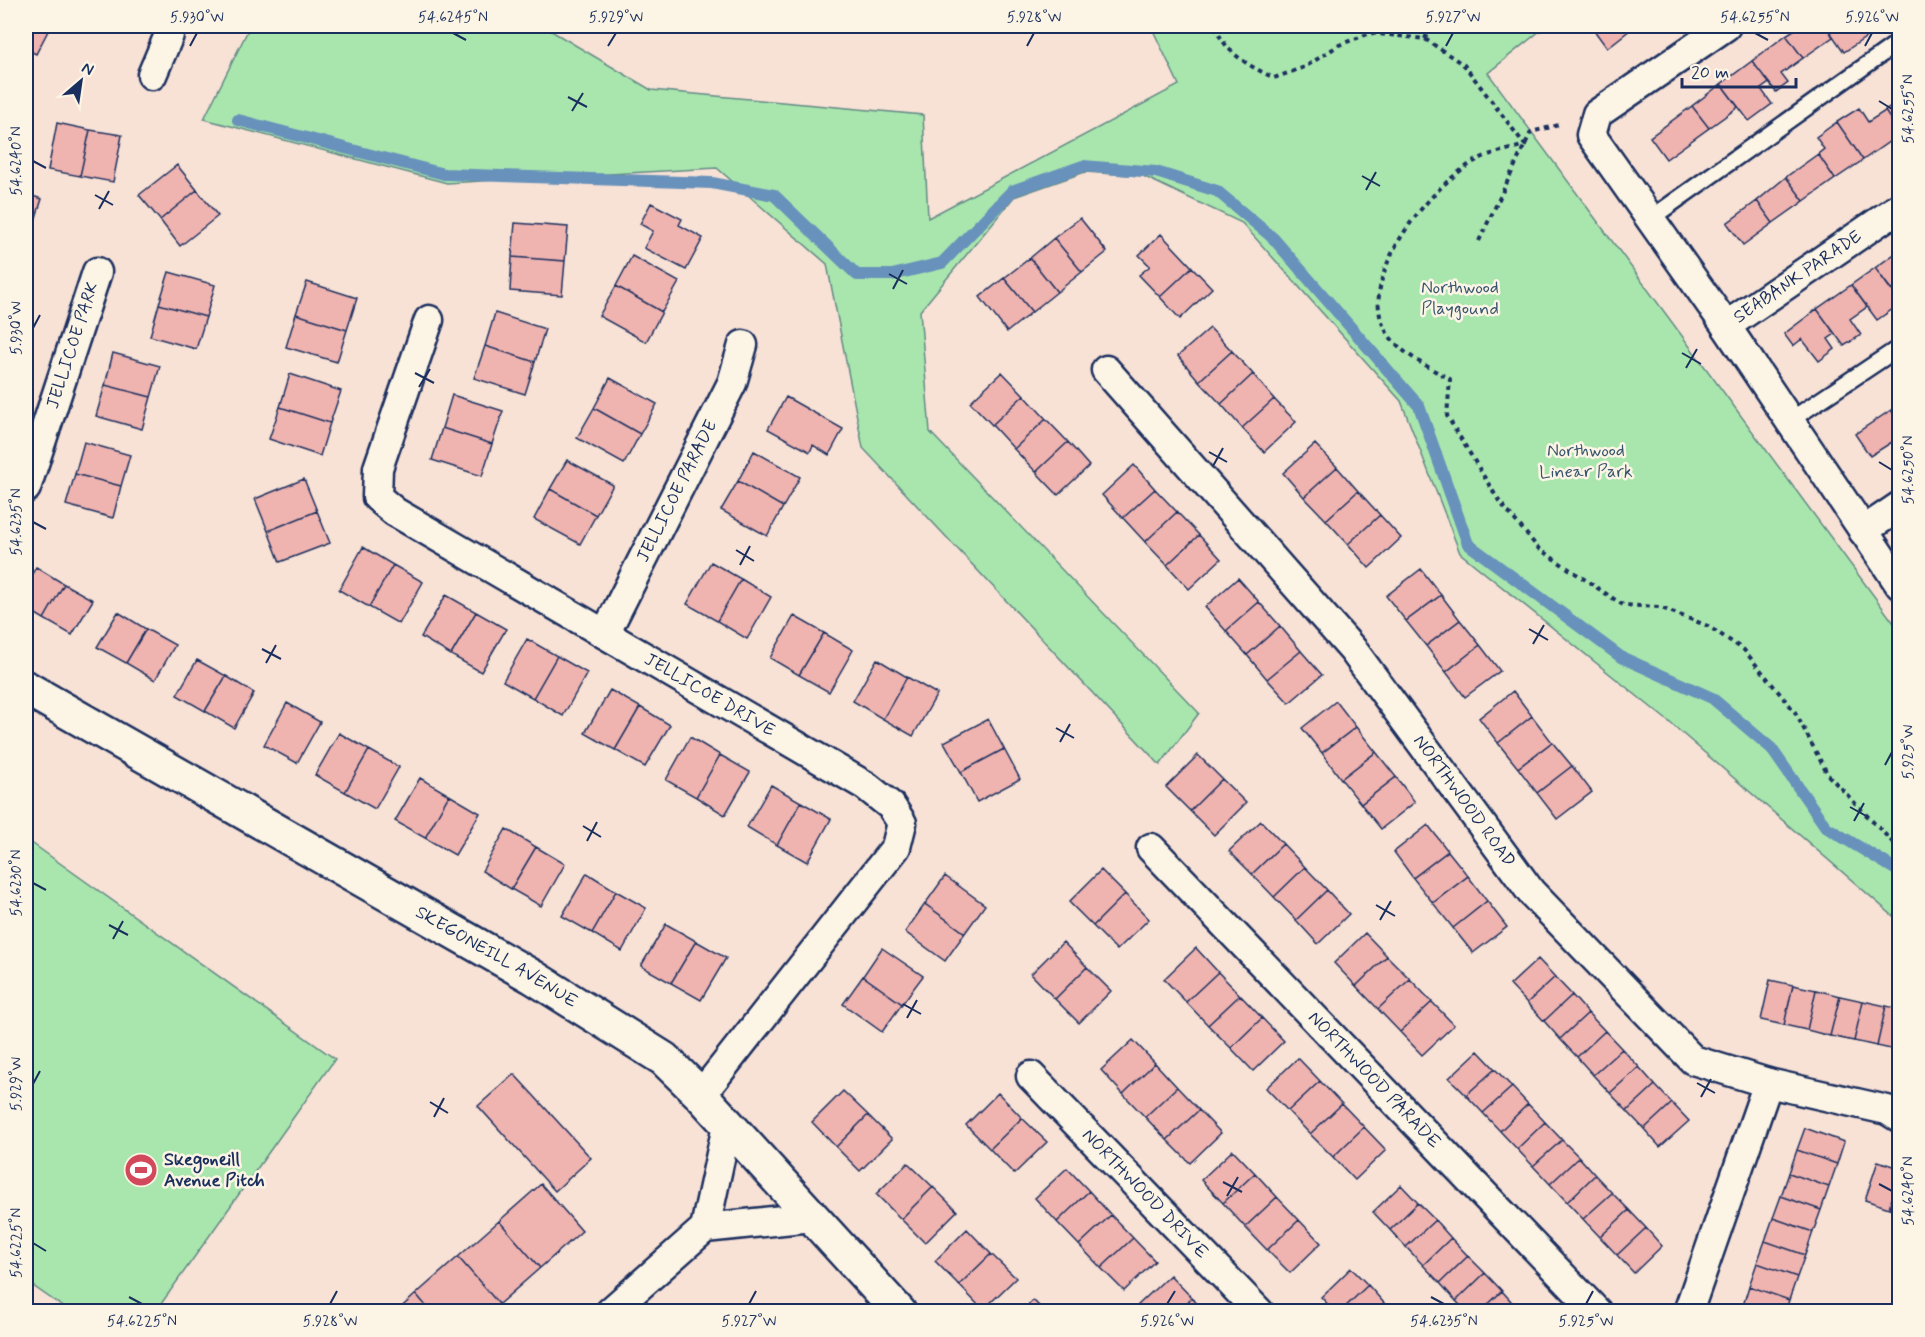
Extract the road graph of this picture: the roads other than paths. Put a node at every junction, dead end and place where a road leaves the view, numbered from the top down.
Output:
1 (168, 26) edge
2 (1726, 26) edge
3 (1899, 41) edge
4 (152, 75) dead end
5 (1899, 207) edge
6 (1650, 219) junction
7 (97, 272) dead end
8 (429, 321) dead end
9 (1726, 326) junction
10 (742, 345) dead end
11 (1899, 347) edge
12 (1106, 370) dead end
13 (1789, 421) junction
14 (26, 488) edge
15 (1899, 506) edge
16 (1863, 531) junction
17 (1899, 585) edge
18 (605, 634) junction
19 (26, 688) edge
20 (1151, 848) dead end
21 (1031, 1076) dead end
22 (1767, 1083) junction
23 (700, 1095) junction
24 (1899, 1118) edge
25 (728, 1126) junction
26 (812, 1217) junction
27 (705, 1227) junction
28 (610, 1311) edge
29 (898, 1311) edge
30 (1259, 1311) edge
31 (1597, 1311) edge
32 (1688, 1311) edge

1 - 4 street
2 - 6 street
3 - 6 lane
5 - 9 street, SEABANK PARADE
6 - 9 street
7 - 14 street, JELLICOE PARK
8 - 18 street, JELLICOE DRIVE
9 - 13 street
10 - 18 street, JELLICOE PARADE
11 - 13 lane
12 - 22 street, NORTHWOOD ROAD
13 - 16 street
15 - 16 street
16 - 17 street
18 - 23 street, JELLICOE DRIVE
19 - 23 street, SKEGONEILL AVENUE
20 - 31 street, NORTHWOOD PARADE
21 - 30 street, NORTHWOOD DRIVE
22 - 24 street, NORTHWOOD ROAD
22 - 32 street
23 - 25 street, SKEGONEILL AVENUE
25 - 26 street, SKEGONEILL AVENUE
25 - 27 street
26 - 27 street
26 - 29 street, SKEGONEILL AVENUE
27 - 28 street

